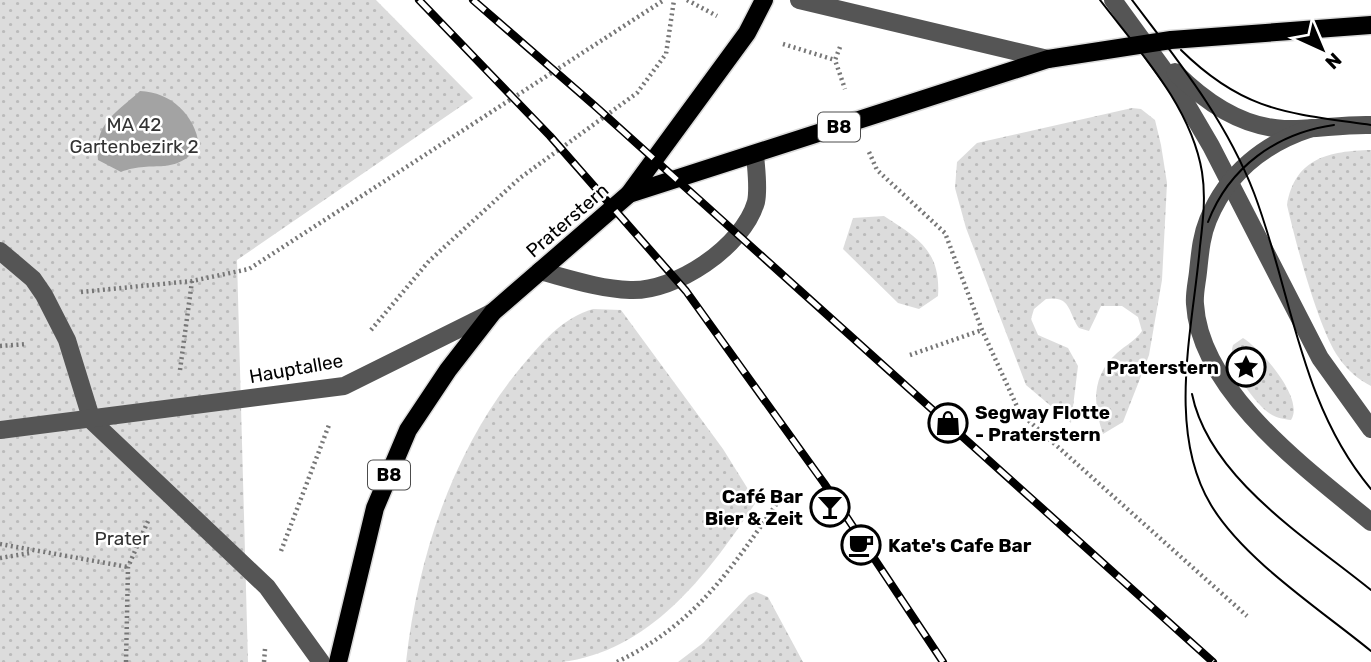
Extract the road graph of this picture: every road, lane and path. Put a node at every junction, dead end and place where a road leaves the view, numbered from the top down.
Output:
1 (664, 0) edge
2 (674, 0) edge
3 (687, 0) edge
4 (764, 0) edge
5 (799, 0) edge
6 (1113, 0) edge
7 (713, 14) dead end
8 (1371, 25) edge
9 (778, 42) dead end
10 (1147, 44) junction
11 (835, 60) dead end
12 (1048, 60) junction
13 (1371, 125) edge
14 (1312, 128) junction
15 (755, 154) junction
16 (872, 158) dead end
17 (1228, 183) junction
18 (629, 194) junction
19 (0, 251) edge
20 (540, 271) junction
21 (191, 281) junction
22 (44, 295) junction
23 (493, 312) junction
24 (982, 330) junction
25 (361, 338) dead end
26 (910, 355) dead end
27 (177, 407) junction
28 (331, 419) dead end
29 (92, 421) junction
30 (1371, 429) edge
31 (0, 430) edge
32 (163, 486) junction
33 (780, 499) dead end
34 (1371, 522) edge
35 (0, 544) edge
36 (35, 553) junction
37 (0, 558) edge
38 (128, 567) junction
39 (267, 587) junction
40 (1247, 616) dead end
41 (126, 662) edge
42 (321, 662) edge
43 (338, 662) edge
44 (617, 662) edge

1 - 21 path
2 - 25 path
3 - 7 path
4 - 18 main road, B8
5 - 12 street, Praterstern
6 - 10 street
8 - 10 main road, Praterstern / B8
9 - 11 path
10 - 12 main road, Praterstern / B8
10 - 14 street
10 - 17 street
12 - 15 main road, Praterstern / B8
13 - 14 street
14 - 17 street
15 - 18 main road, Praterstern / B8
15 - 20 street
16 - 24 path
17 - 30 street
17 - 34 street
18 - 20 main road, Praterstern / B8
19 - 22 street
20 - 23 main road, Praterstern / B8
21 - 22 path
21 - 27 path
22 - 29 street
23 - 27 street, Hauptallee
23 - 43 main road, Praterstern / B8
24 - 26 path
24 - 40 path
27 - 29 street, Hauptallee
28 - 39 path
29 - 31 street, Hauptallee
29 - 32 street
32 - 38 path
32 - 39 street
33 - 44 path
35 - 36 path
36 - 37 path
36 - 38 path
38 - 41 path
39 - 42 street

